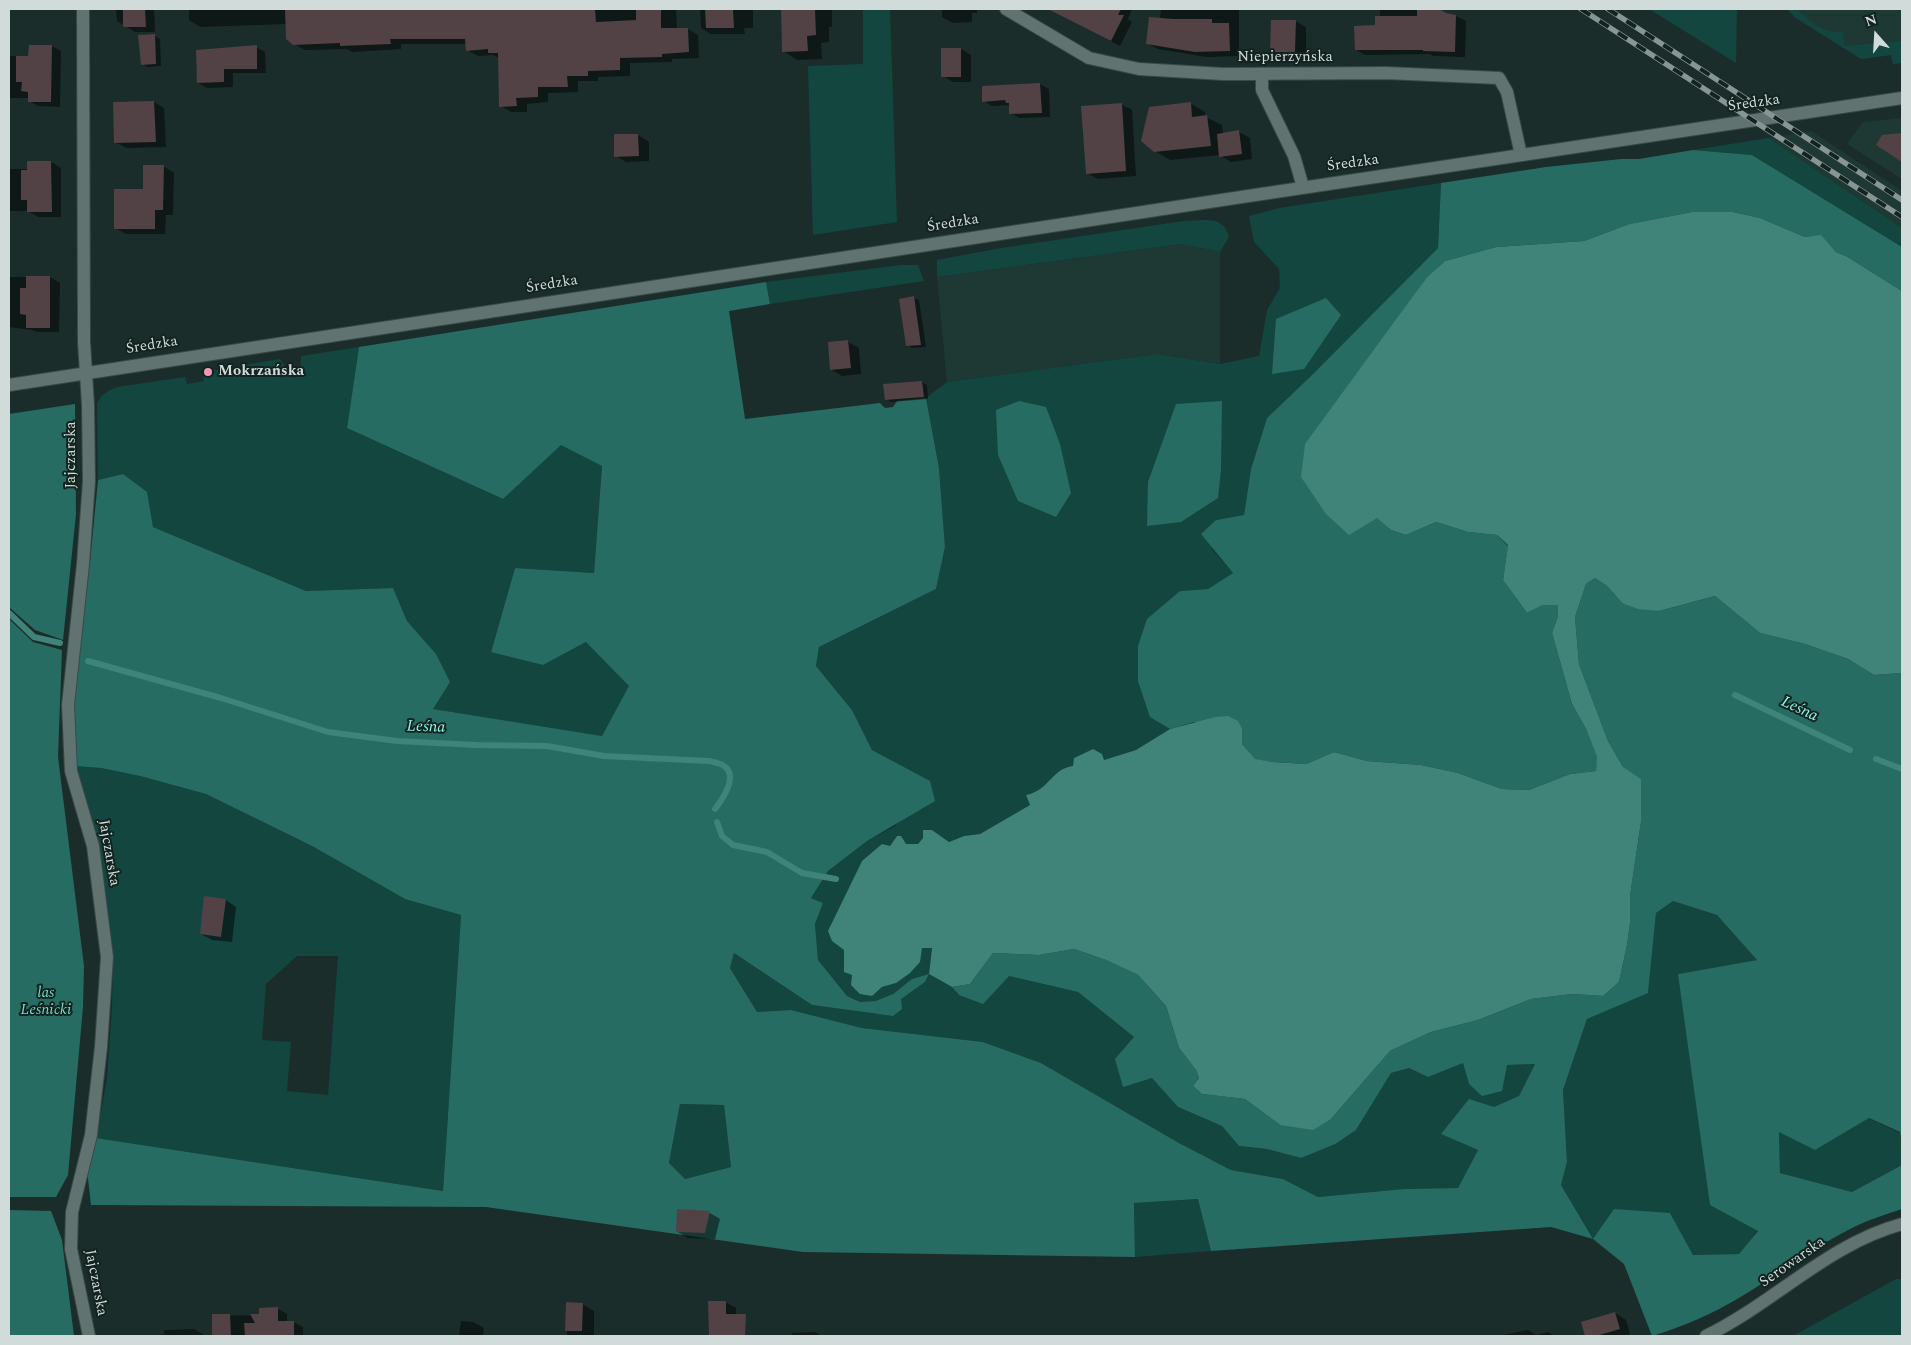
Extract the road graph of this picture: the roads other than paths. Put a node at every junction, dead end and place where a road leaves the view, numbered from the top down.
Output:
1 (83, 9) edge
2 (1006, 9) edge
3 (1262, 74) junction
4 (1902, 98) edge
5 (1521, 155) junction
6 (1303, 188) junction
7 (86, 373) junction
8 (9, 385) edge
9 (1902, 1224) edge
10 (89, 1336) edge
11 (1706, 1336) edge

1 - 7 street
2 - 3 street, Niepierzyńska
3 - 5 street, Niepierzyńska
3 - 6 street
4 - 5 street, Średzka
5 - 6 street, Średzka
6 - 7 street, Średzka
7 - 8 street, Średzka
7 - 10 street, Jajczarska
9 - 11 street, Serowarska

